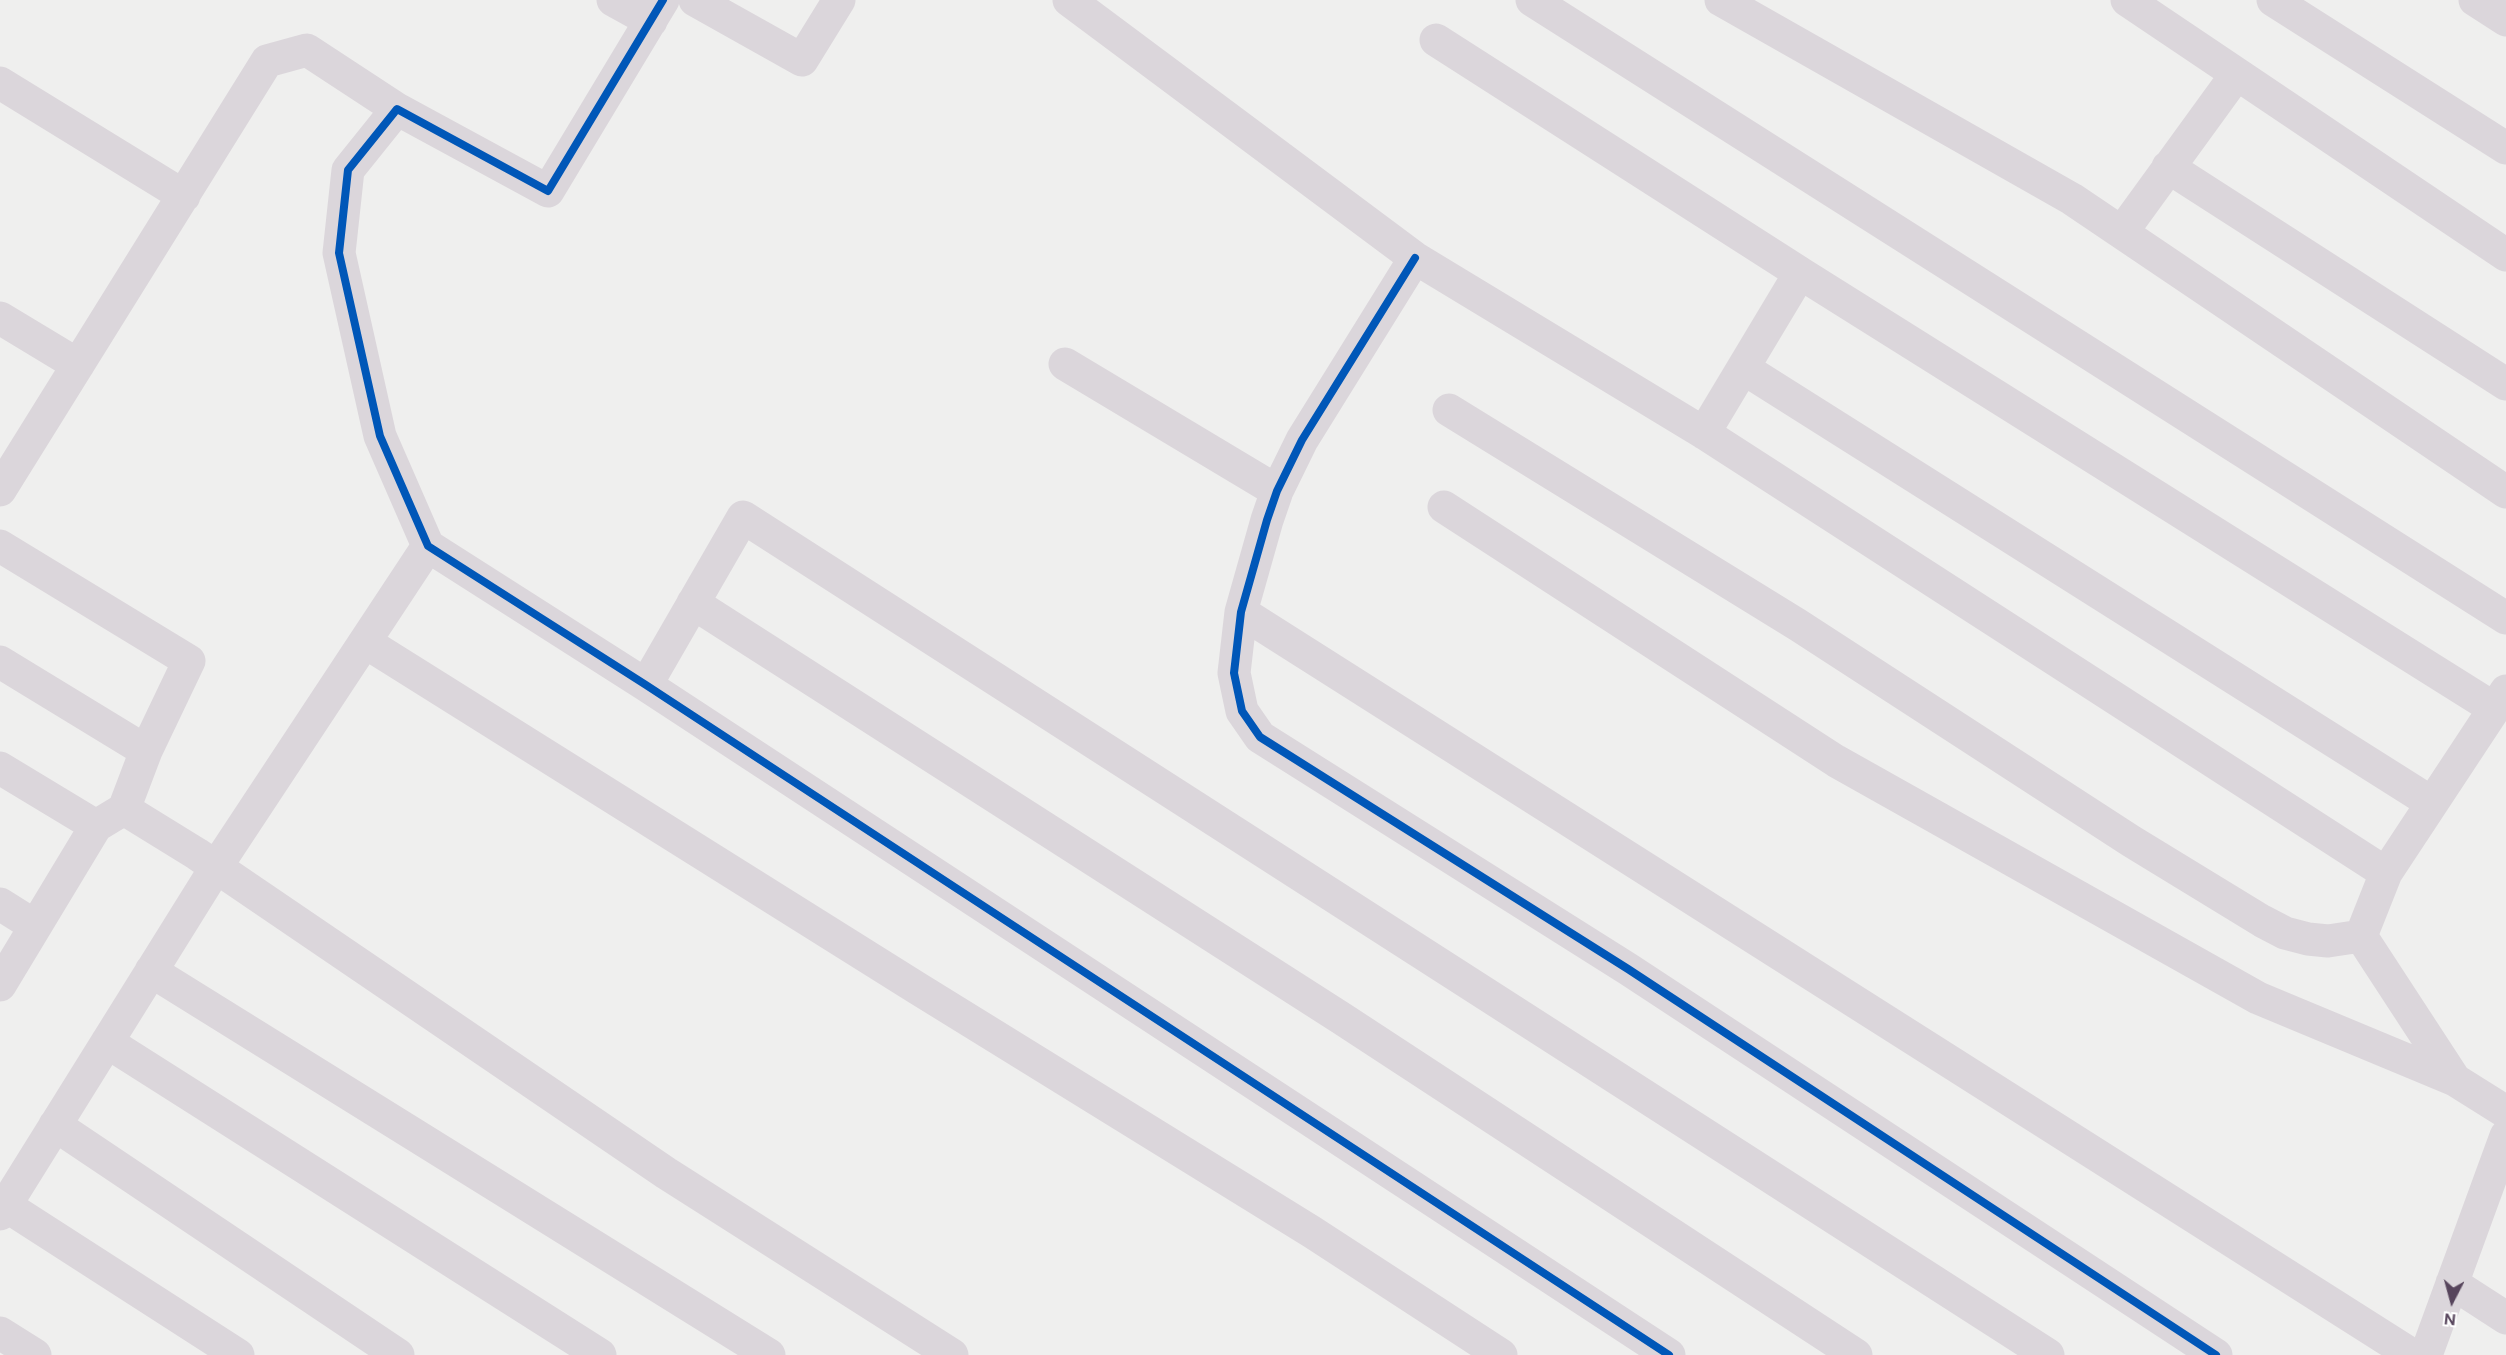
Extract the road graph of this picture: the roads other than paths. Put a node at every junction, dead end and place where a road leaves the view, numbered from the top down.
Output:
1 (613, 0) edge
2 (695, 0) edge
3 (839, 0) edge
4 (1069, 0) edge
5 (1532, 0) edge
6 (1721, 0) edge
7 (2127, 0) edge
8 (2273, 0) edge
9 (2475, 0) edge
10 (657, 10) edge
11 (2506, 20) edge
12 (1436, 40) dead end
13 (2236, 75) junction
14 (0, 83) edge
15 (397, 109) junction
16 (2506, 148) edge
17 (2168, 167) junction
18 (184, 196) junction
19 (2121, 232) junction
20 (2506, 255) edge
21 (1415, 258) junction
22 (1800, 273) junction
23 (0, 318) edge
24 (1065, 364) dead end
25 (78, 365) junction
26 (1743, 368) junction
27 (2506, 384) edge
28 (1449, 410) dead end
29 (1704, 433) junction
30 (0, 490) edge
31 (1277, 491) junction
32 (2506, 492) edge
33 (1444, 507) dead end
34 (0, 546) edge
35 (428, 546) junction
36 (693, 603) junction
37 (1241, 612) junction
38 (2506, 618) edge
39 (365, 642) junction
40 (0, 662) edge
41 (646, 685) junction
42 (2500, 700) edge
43 (146, 751) junction
44 (0, 768) edge
45 (2432, 803) junction
46 (124, 809) junction
47 (96, 826) junction
48 (216, 868) junction
49 (2386, 873) junction
50 (0, 904) edge
51 (35, 926) junction
52 (2361, 936) junction
53 (151, 971) junction
54 (0, 985) edge
55 (107, 1042) junction
56 (2455, 1080) junction
57 (2506, 1112) edge
58 (56, 1125) junction
59 (2506, 1136) edge
60 (2496, 1201) edge
61 (3, 1209) edge
62 (2452, 1283) junction
63 (2506, 1318) edge
64 (0, 1333) edge
65 (35, 1355) edge
66 (238, 1355) edge
67 (398, 1355) edge
68 (600, 1355) edge
69 (769, 1355) edge
70 (952, 1355) edge
71 (1501, 1355) edge
72 (1670, 1355) edge
73 (1856, 1355) edge
74 (2048, 1355) edge
75 (2216, 1355) edge
76 (2412, 1355) edge
77 (2426, 1355) edge

1 - 10 street
2 - 3 street
4 - 21 street
5 - 38 street
6 - 19 street
7 - 13 street
8 - 16 street
9 - 11 street
10 - 15 street
12 - 22 street
13 - 17 street
13 - 20 street
14 - 18 street
15 - 18 street
15 - 35 street
17 - 19 street
17 - 27 street
18 - 25 street
19 - 32 street
21 - 29 street
21 - 31 street
22 - 26 street
22 - 42 street
23 - 25 street
24 - 31 street
25 - 30 street
26 - 29 street
26 - 45 street
28 - 52 street
29 - 49 street
31 - 37 street
33 - 56 street
34 - 43 street
35 - 39 street
35 - 41 street
36 - 41 street
36 - 73 street
36 - 74 street
37 - 75 street
37 - 76 street
39 - 48 street
39 - 71 street
40 - 43 street
41 - 72 street
42 - 45 street
43 - 46 street
44 - 47 street
45 - 49 street
46 - 47 street
46 - 48 street
47 - 51 street
48 - 53 street
48 - 70 street
49 - 52 street
50 - 51 street
51 - 54 street
52 - 56 street
53 - 55 street
53 - 69 street
55 - 58 street
55 - 68 street
56 - 57 street
58 - 61 street
58 - 67 street
59 - 60 street
60 - 62 street
61 - 66 street
62 - 63 street
62 - 77 street
64 - 65 street

